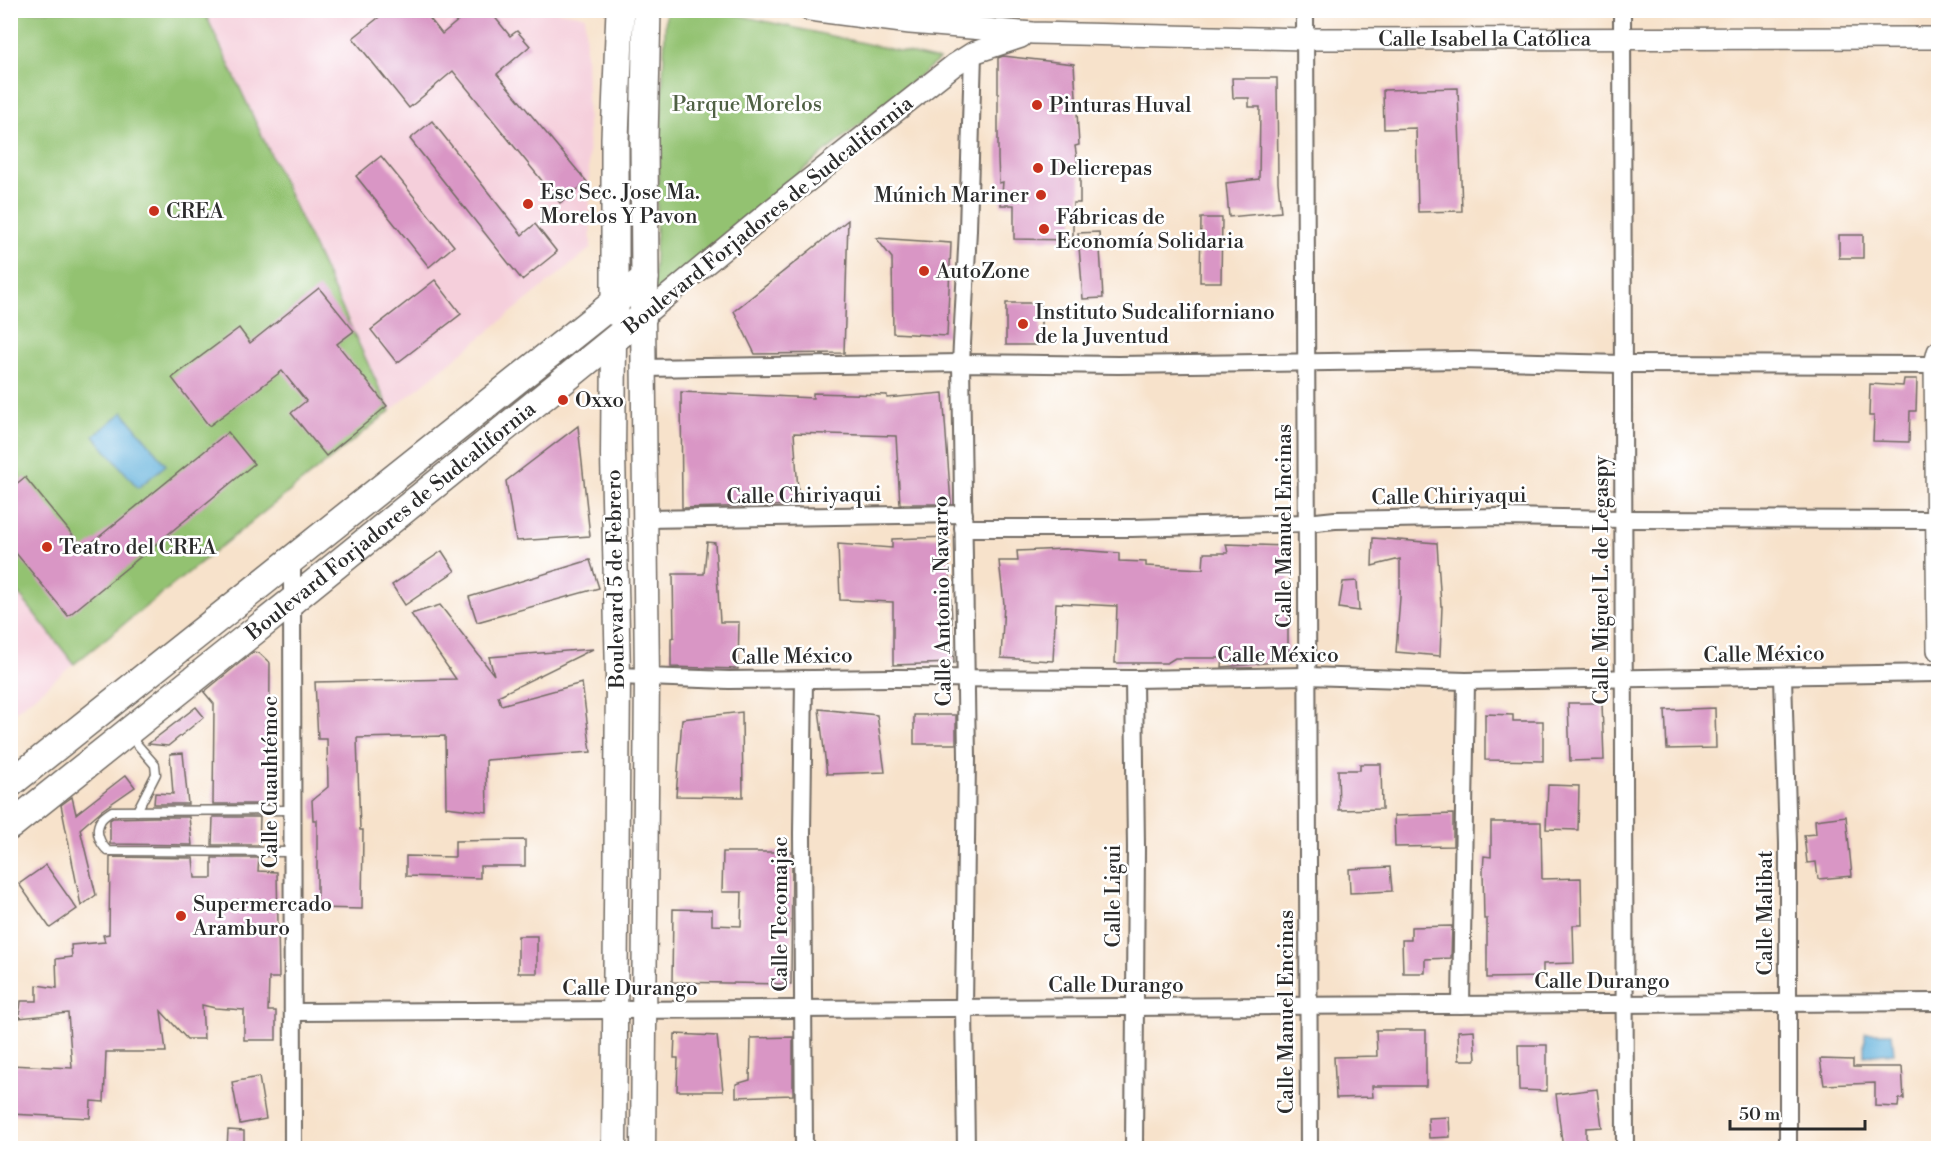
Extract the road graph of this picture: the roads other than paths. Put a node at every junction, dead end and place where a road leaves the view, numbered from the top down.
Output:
1 (620, 10) edge
2 (647, 10) edge
3 (810, 10) edge
4 (1305, 10) edge
5 (1622, 10) edge
6 (966, 19) edge
7 (1033, 33) junction
8 (1622, 37) junction
9 (1938, 38) edge
10 (1305, 39) junction
11 (973, 54) junction
12 (645, 278) junction
13 (615, 301) junction
14 (643, 316) junction
15 (614, 339) junction
16 (1937, 360) edge
17 (1306, 362) junction
18 (962, 363) junction
19 (1623, 364) junction
20 (643, 368) junction
21 (644, 519) junction
22 (1623, 519) junction
23 (1936, 520) junction
24 (963, 521) junction
25 (1307, 523) junction
26 (292, 559) junction
27 (292, 601) junction
28 (1938, 650) edge
29 (1938, 673) edge
30 (618, 676) junction
31 (1307, 676) junction
32 (647, 677) junction
33 (1783, 677) junction
34 (965, 678) junction
35 (1624, 678) junction
36 (804, 679) junction
37 (1134, 679) junction
38 (1466, 681) junction
39 (127, 732) junction
40 (10, 784) edge
41 (293, 810) junction
42 (137, 811) junction
43 (10, 826) edge
44 (292, 852) junction
45 (1938, 1002) edge
46 (1788, 1003) junction
47 (1625, 1004) junction
48 (1461, 1005) junction
49 (1308, 1006) junction
50 (1136, 1007) junction
51 (964, 1008) junction
52 (803, 1009) junction
53 (614, 1010) junction
54 (644, 1010) junction
55 (293, 1012) junction
56 (293, 1149) edge
57 (614, 1149) edge
58 (643, 1149) edge
59 (804, 1149) edge
60 (966, 1149) edge
61 (1134, 1149) edge
62 (1309, 1149) edge
63 (1625, 1149) edge
64 (1788, 1149) edge

1 - 13 main road, Boulevard 5 de Febrero
2 - 12 main road, Boulevard 5 de Febrero
3 - 6 street, Calle Isabel la Católica
4 - 10 street, Calle Manuel Encinas
5 - 8 street, Calle Miguel L. de Legaspy
6 - 7 street, Calle Isabel la Católica
7 - 10 street, Calle Isabel la Católica
7 - 11 street, Boulevard Forjadores de Sudcalifornia
8 - 9 street, Calle Isabel la Católica
8 - 10 street, Calle Isabel la Católica
8 - 19 street, Calle Miguel L. de Legaspy
10 - 17 street, Calle Manuel Encinas
11 - 14 street, Boulevard Forjadores de Sudcalifornia
11 - 18 street, Calle Antonio Navarro
12 - 13 main road, Boulevard Forjadores de Sudcalifornia
12 - 14 main road, Boulevard 5 de Febrero
13 - 15 main road, Boulevard 5 de Febrero
13 - 26 main road, Boulevard Forjadores de Sudcalifornia
14 - 15 main road, Boulevard Forjadores de Sudcalifornia
14 - 20 main road, Boulevard 5 de Febrero
15 - 27 main road, Boulevard Forjadores de Sudcalifornia
15 - 30 main road, Boulevard 5 de Febrero
16 - 19 street
16 - 23 street
17 - 18 street
17 - 19 street
17 - 25 street, Calle Manuel Encinas
18 - 20 street
18 - 24 street, Calle Antonio Navarro
19 - 22 street, Calle Miguel L. de Legaspy
20 - 21 main road, Boulevard 5 de Febrero
21 - 24 street, Calle Chiriyaqui
21 - 32 main road, Boulevard 5 de Febrero
22 - 23 street, Calle Chiriyaqui
22 - 25 street, Calle Chiriyaqui
22 - 35 street, Calle Miguel L. de Legaspy
23 - 28 street
24 - 25 street, Calle Chiriyaqui
24 - 34 street, Calle Antonio Navarro
25 - 31 street, Calle Manuel Encinas
26 - 27 street, Calle Cuauhtémoc
26 - 40 main road, Boulevard Forjadores de Sudcalifornia
27 - 39 main road, Boulevard Forjadores de Sudcalifornia
27 - 41 street, Calle Cuauhtémoc
29 - 33 street, Calle México
30 - 32 street, Calle México
30 - 53 main road, Boulevard 5 de Febrero
31 - 37 street, Calle México
31 - 38 street, Calle México
31 - 49 street, Calle Manuel Encinas
32 - 36 street, Calle México
32 - 54 main road, Boulevard 5 de Febrero
33 - 35 street, Calle México
33 - 46 street, Calle Malibat
34 - 36 street, Calle México
34 - 37 street, Calle México
34 - 51 street, Calle Antonio Navarro
35 - 38 street, Calle México
35 - 47 street, Calle Miguel L. de Legaspy
36 - 52 street, Calle Tecomajac
37 - 50 street, Calle Ligui
38 - 48 street
39 - 42 lane
39 - 43 main road, Boulevard Forjadores de Sudcalifornia
41 - 42 lane
41 - 44 street, Calle Cuauhtémoc
42 - 44 lane
44 - 55 street, Calle Cuauhtémoc
45 - 46 street, Calle Durango
46 - 47 street, Calle Durango
46 - 64 street, Calle Malibat
47 - 48 street, Calle Durango
47 - 63 street, Calle Miguel L. de Legaspy
48 - 49 street, Calle Durango
49 - 50 street, Calle Durango
49 - 62 street, Calle Manuel Encinas
50 - 51 street, Calle Durango
50 - 61 street, Calle Ligui
51 - 52 street, Calle Durango
51 - 60 street, Calle Antonio Navarro
52 - 54 street, Calle Durango
52 - 59 street, Calle Tecomajac
53 - 54 street, Calle Durango
53 - 55 street, Calle Durango
53 - 57 main road, Boulevard 5 de Febrero
54 - 58 main road, Boulevard 5 de Febrero
55 - 56 street, Calle Cuauhtémoc

